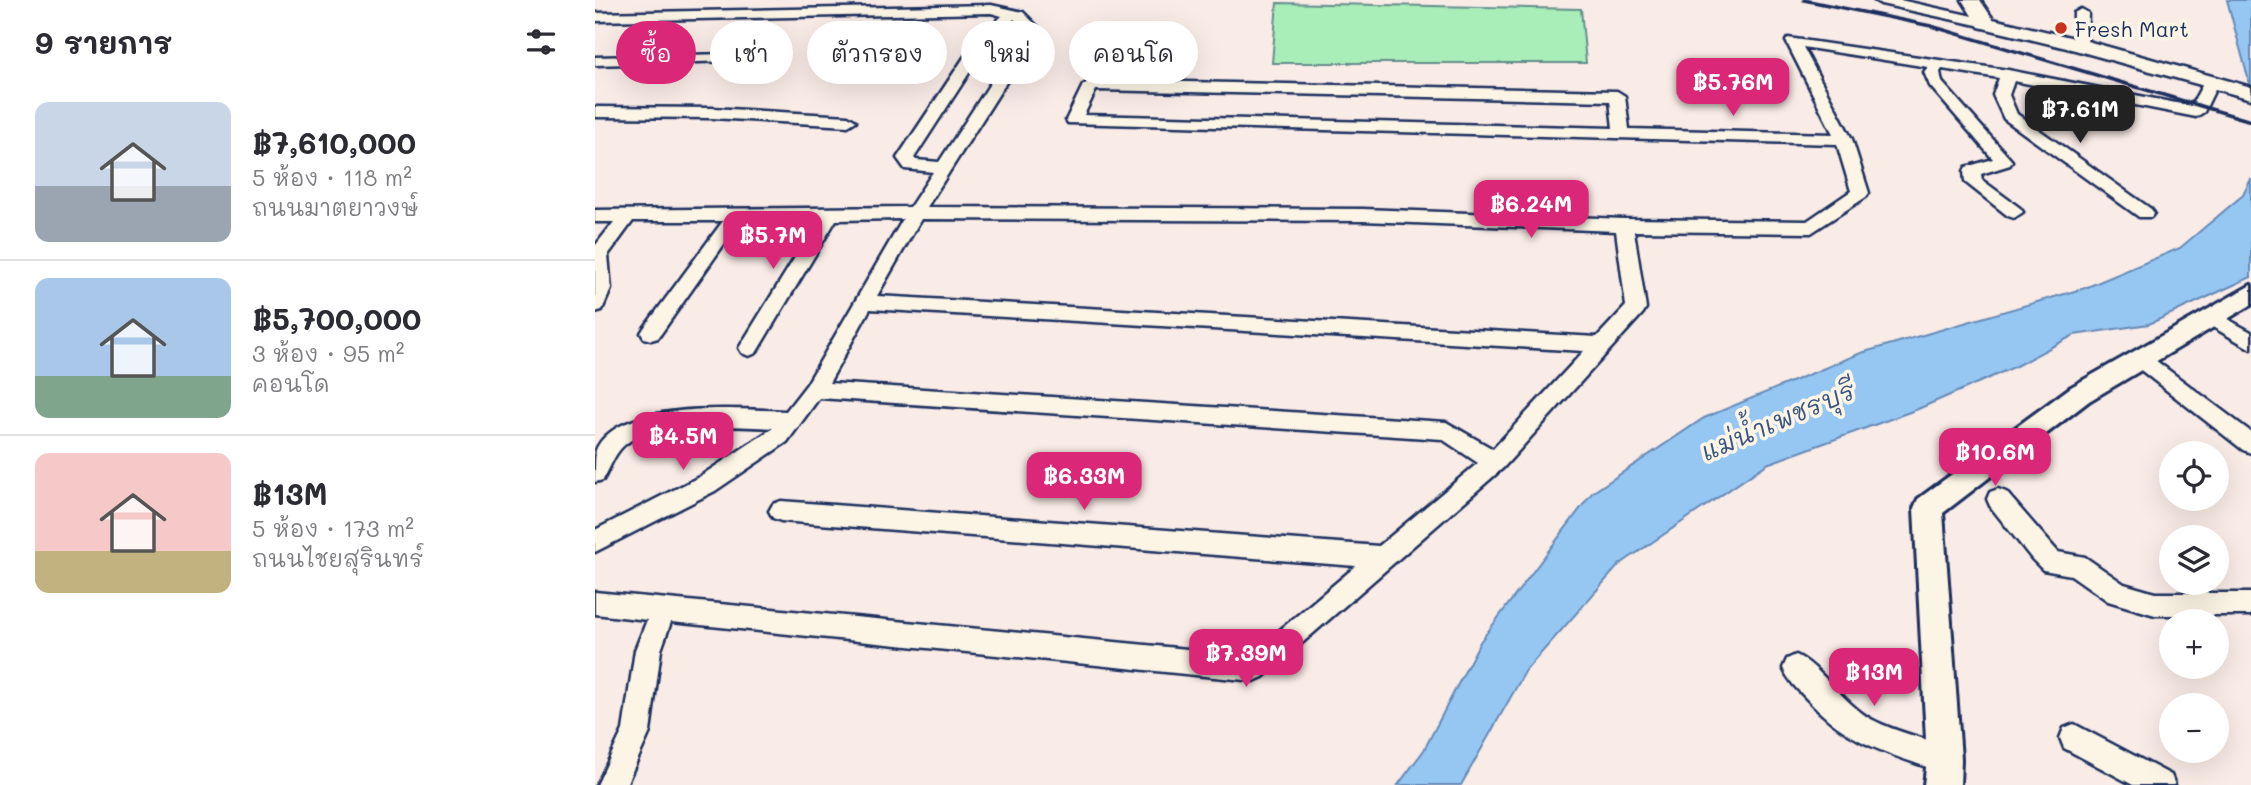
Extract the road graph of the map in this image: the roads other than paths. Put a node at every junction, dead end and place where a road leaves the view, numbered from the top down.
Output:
1 (622, 0) edge
2 (734, 0) edge
3 (1881, 0) edge
4 (1971, 0) edge
5 (1013, 13) junction
6 (2081, 13) dead end
7 (722, 15) junction
8 (598, 20) edge
9 (1986, 23) junction
10 (2080, 46) junction
11 (710, 58) edge
12 (595, 61) edge
13 (1938, 65) junction
14 (2008, 75) junction
15 (2218, 86) junction
16 (2251, 93) edge
17 (598, 114) edge
18 (848, 121) dead end
19 (1622, 134) junction
20 (1844, 139) junction
21 (944, 168) junction
22 (2014, 212) dead end
23 (2145, 213) dead end
24 (830, 214) junction
25 (915, 214) junction
26 (736, 215) junction
27 (595, 216) edge
28 (628, 216) junction
29 (1624, 225) junction
30 (2251, 293) edge
31 (865, 302) junction
32 (595, 305) edge
33 (2211, 317) junction
34 (651, 333) dead end
35 (2251, 342) edge
36 (1602, 345) junction
37 (749, 348) dead end
38 (2140, 359) junction
39 (814, 390) junction
40 (793, 420) junction
41 (2251, 444) edge
42 (1495, 462) junction
43 (595, 473) edge
44 (1998, 499) dead end
45 (781, 511) dead end
46 (600, 535) edge
47 (1384, 557) junction
48 (595, 603) edge
49 (2251, 604) edge
50 (663, 610) junction
51 (1796, 668) dead end
52 (2074, 738) dead end
53 (1943, 772) edge
54 (611, 785) edge
55 (2161, 785) edge

1 - 8 street
2 - 7 street
3 - 9 street
4 - 9 main road
5 - 7 street
5 - 21 street
5 - 21 street
6 - 10 street
7 - 8 street
9 - 10 main road
10 - 15 main road
11 - 12 street
13 - 14 street
13 - 20 street
13 - 22 street
14 - 15 street
14 - 23 street
15 - 16 main road
17 - 18 street
19 - 19 street
19 - 20 street
20 - 29 street
21 - 25 street
24 - 25 street
24 - 26 street
24 - 37 street
25 - 29 street
25 - 31 street
26 - 28 street
26 - 34 street
27 - 28 street
28 - 32 street
29 - 36 street
30 - 33 street
31 - 36 street
31 - 39 street
33 - 35 street
33 - 38 street
36 - 42 street
38 - 41 street
38 - 53 street
39 - 40 street
39 - 42 street
40 - 43 street
40 - 46 street
42 - 47 street
44 - 49 street
45 - 47 street
47 - 50 street
48 - 50 street
50 - 54 street
51 - 53 street
52 - 55 street

